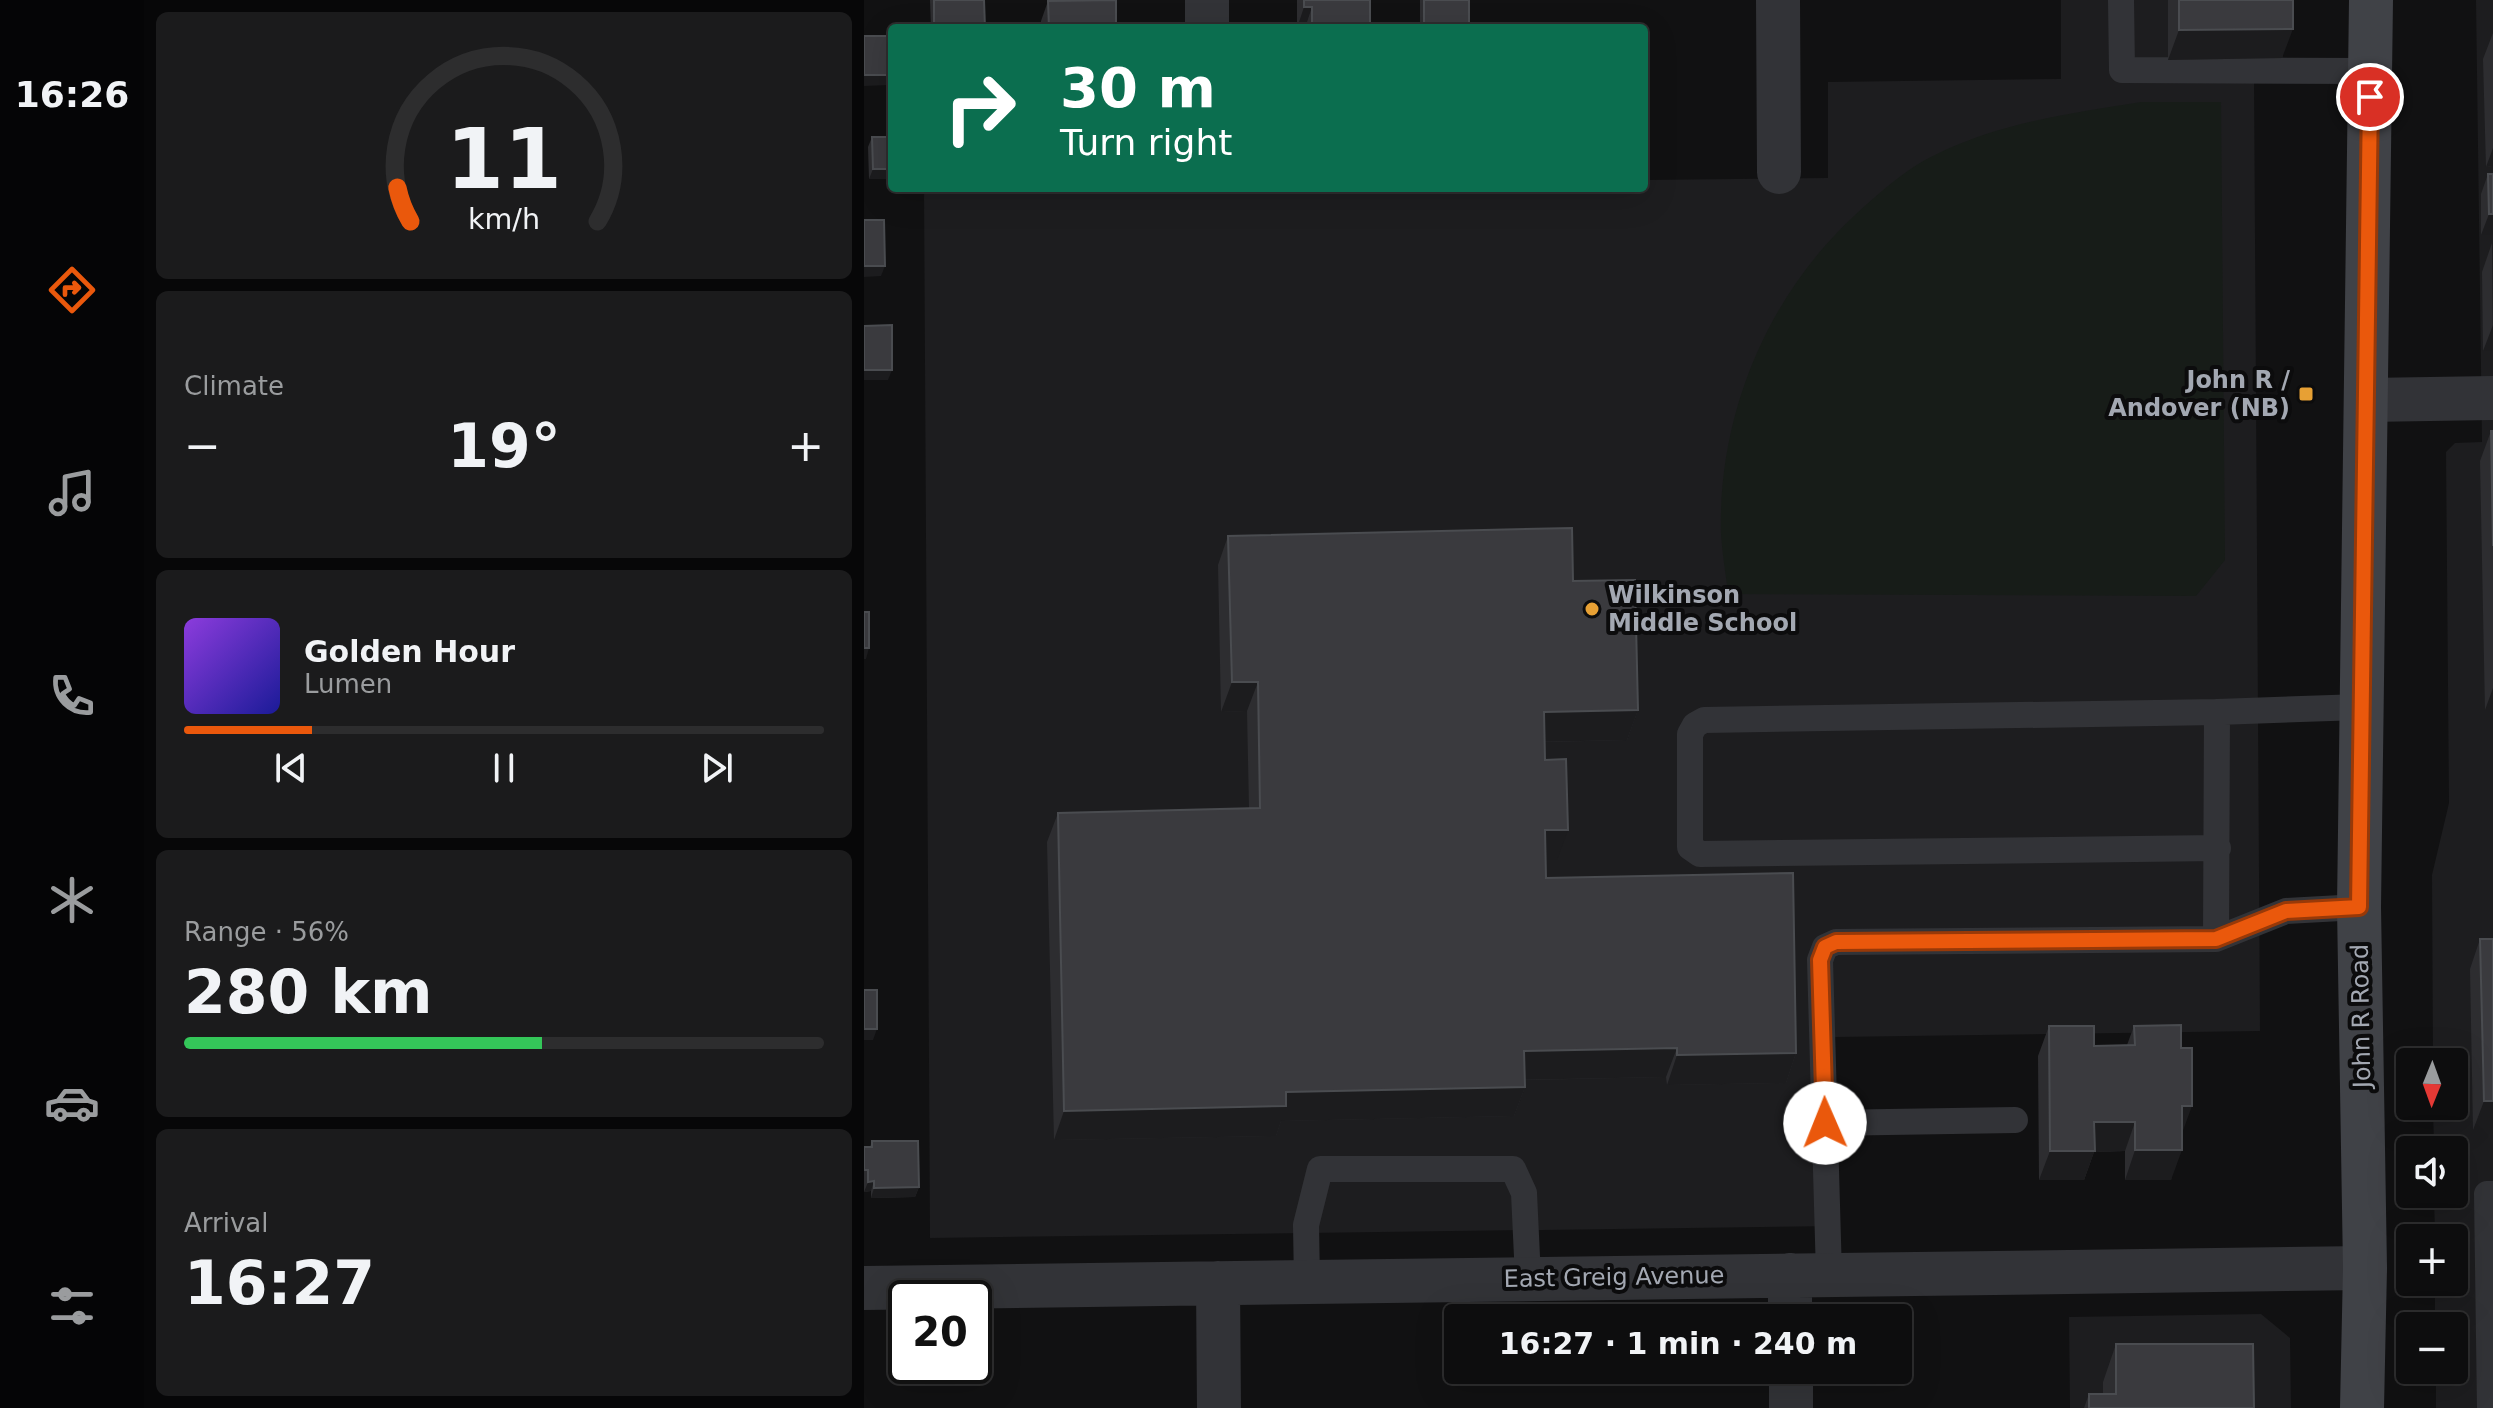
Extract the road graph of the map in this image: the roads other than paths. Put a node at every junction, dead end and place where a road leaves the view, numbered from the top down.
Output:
1 (1207, 0) edge
2 (1778, 0) edge
3 (2121, 0) edge
4 (2371, 0) edge
5 (1207, 24) edge
6 (2370, 71) junction
7 (1779, 172) dead end
8 (2493, 398) edge
9 (2367, 400) junction
10 (2361, 707) junction
11 (2217, 712) junction
12 (2218, 848) junction
13 (2359, 907) junction
14 (2216, 939) junction
15 (2015, 1120) dead end
16 (1825, 1123) junction
17 (2493, 1194) edge
18 (2365, 1268) junction
19 (1528, 1278) junction
20 (1307, 1282) junction
21 (1218, 1283) junction
22 (864, 1288) edge
23 (1803, 1289) edge
24 (1791, 1384) edge
25 (1219, 1408) edge
26 (1791, 1408) edge
27 (2362, 1408) edge
28 (2490, 1408) edge

1 - 5 street
2 - 7 street
3 - 6 lane
4 - 6 main road, John R Road
6 - 9 main road, John R Road
8 - 9 street
9 - 10 main road, John R Road
10 - 11 lane
10 - 13 main road, John R Road
11 - 12 lane
11 - 12 lane
12 - 14 lane
13 - 14 lane
13 - 18 main road, John R Road
14 - 16 lane
15 - 16 lane
16 - 23 lane
17 - 28 lane
18 - 23 street, East Greig Avenue
18 - 27 main road, John R Road
19 - 20 street, East Greig Avenue
19 - 20 lane
19 - 23 street, East Greig Avenue
20 - 21 street, East Greig Avenue
21 - 22 street, East Greig Avenue
21 - 25 street
24 - 26 street

